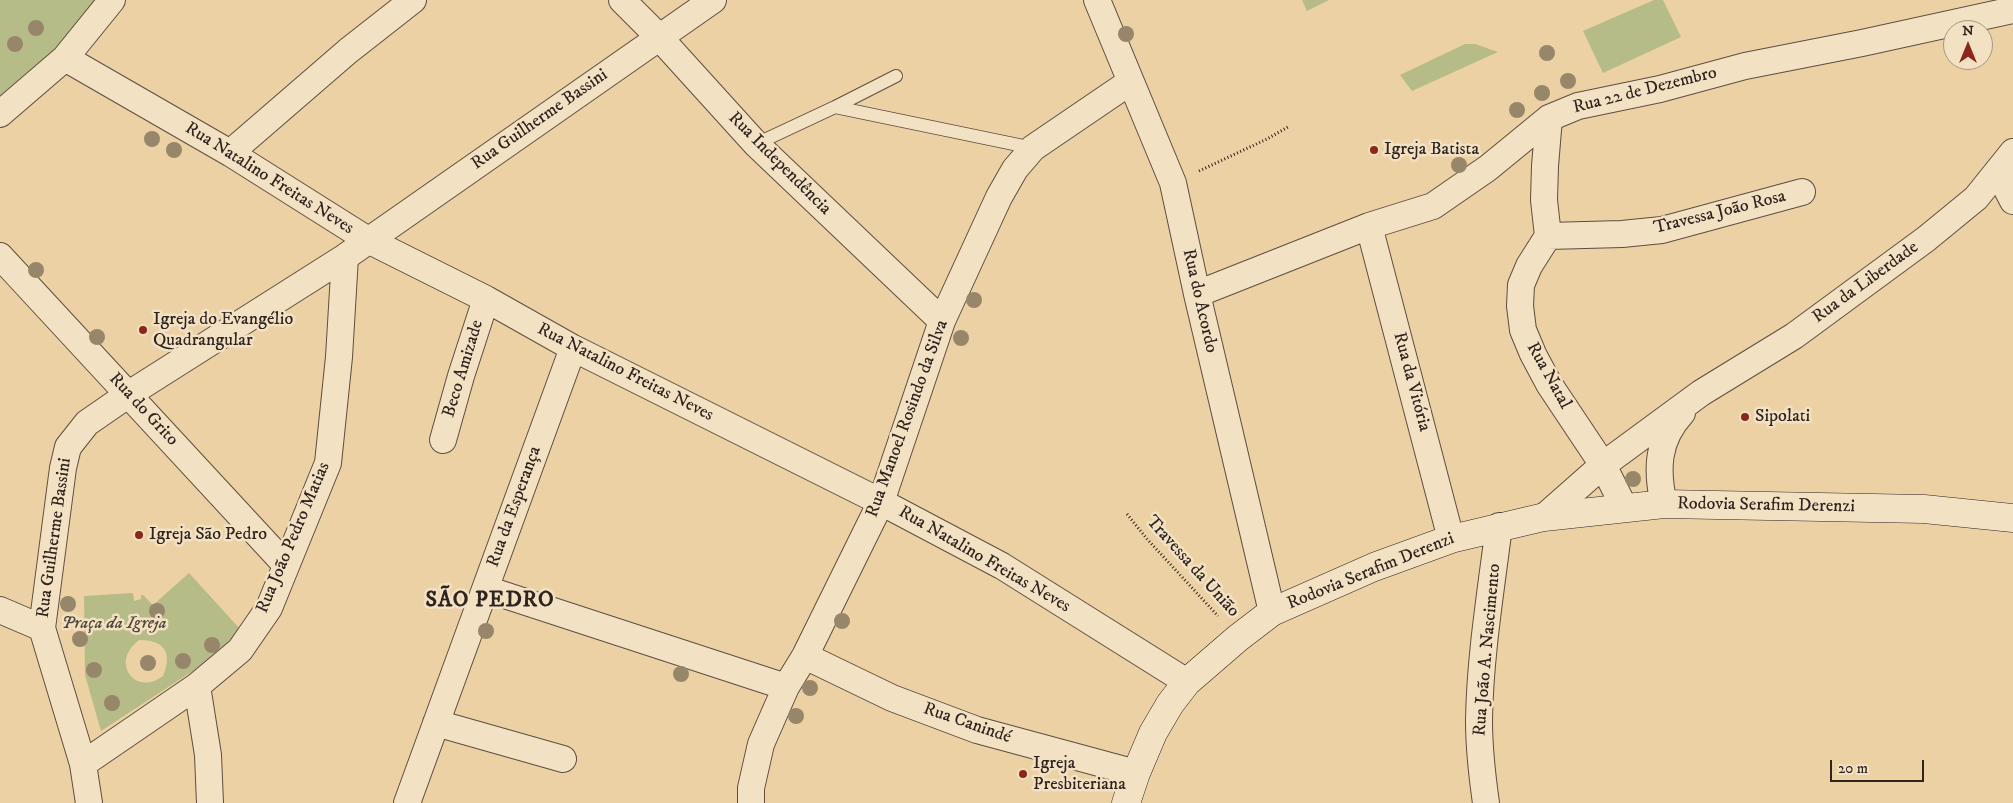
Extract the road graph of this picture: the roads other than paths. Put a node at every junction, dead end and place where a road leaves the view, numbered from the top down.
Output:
1 (112, 0) edge
2 (413, 0) edge
3 (622, 0) edge
4 (713, 0) edge
5 (1097, 0) edge
6 (2013, 10) edge
7 (659, 37) junction
8 (65, 58) junction
9 (896, 76) dead end
10 (1130, 82) junction
11 (835, 107) junction
12 (0, 114) edge
13 (1549, 118) junction
14 (756, 144) junction
15 (1033, 148) junction
16 (230, 152) junction
17 (2006, 162) edge
18 (1802, 192) dead end
19 (2013, 201) edge
20 (1369, 226) junction
21 (1548, 236) junction
22 (368, 240) junction
23 (0, 256) edge
24 (345, 257) junction
25 (1197, 294) junction
26 (486, 299) junction
27 (942, 321) junction
28 (573, 348) junction
29 (1701, 393) junction
30 (129, 394) junction
31 (443, 440) dead end
32 (1603, 465) junction
33 (881, 502) junction
34 (1664, 504) junction
35 (1624, 507) junction
36 (1544, 517) junction
37 (2013, 518) edge
38 (1499, 526) junction
39 (1452, 538) junction
40 (285, 564) junction
41 (486, 590) junction
42 (0, 610) edge
43 (1272, 612) junction
44 (42, 628) junction
45 (805, 656) junction
46 (1187, 682) junction
47 (198, 686) junction
48 (786, 687) junction
49 (436, 723) junction
50 (563, 758) dead end
51 (83, 764) junction
52 (1136, 773) junction
53 (89, 803) edge
54 (210, 803) edge
55 (406, 803) edge
56 (751, 803) edge
57 (1126, 803) edge
58 (1486, 803) edge

1 - 8 street
2 - 16 street
3 - 7 street, Rua Independência
4 - 7 street, Rua Guilherme Bassini
5 - 10 street, Rua do Acordo
6 - 13 street, Rua 22 de Dezembro
7 - 14 street, Rua Independência
7 - 22 street, Rua Guilherme Bassini
8 - 12 street
8 - 16 street, Rua Natalino Freitas Neves
9 - 11 lane
10 - 15 street, Rua Manoel Rosindo da Silva
10 - 25 street, Rua do Acordo
11 - 14 lane
11 - 15 lane
13 - 20 street, Rua 22 de Dezembro
13 - 21 street
14 - 27 street, Rua Independência
15 - 27 street, Rua Manoel Rosindo da Silva
16 - 22 street, Rua Natalino Freitas Neves
17 - 19 street
17 - 29 street, Rua da Liberdade
18 - 21 street, Travessa João Rosa
20 - 25 street, Rua 22 de Dezembro
20 - 39 street, Rua da Vitória
21 - 32 street, Rua Natal
22 - 24 street, Rua Guilherme Bassini
22 - 26 street, Rua Natalino Freitas Neves
23 - 30 street, Rua do Grito
24 - 30 street, Rua Guilherme Bassini
24 - 40 street, Rua João Pedro Matias
25 - 43 street, Rua do Acordo
26 - 28 street, Rua Natalino Freitas Neves
26 - 31 street, Beco Amizade
27 - 33 street, Rua Manoel Rosindo da Silva
28 - 33 street, Rua Natalino Freitas Neves
28 - 41 street, Rua da Esperança
29 - 32 street, Rua da Liberdade
29 - 34 street, Rua da Liberdade
30 - 40 street, Rua do Grito
30 - 44 street, Rua Guilherme Bassini
32 - 35 street, Rua Natal
32 - 36 street, Rua da Liberdade
33 - 45 street, Rua Manoel Rosindo da Silva
33 - 46 street, Rua Natalino Freitas Neves
34 - 35 main road, Rodovia Serafim Derenzi
34 - 37 main road, Rodovia Serafim Derenzi
35 - 36 main road, Rodovia Serafim Derenzi
36 - 38 main road, Rodovia Serafim Derenzi
38 - 39 main road, Rodovia Serafim Derenzi
38 - 58 street, Rua João A. Nascimento
39 - 43 main road, Rodovia Serafim Derenzi
40 - 47 street, Rua João Pedro Matias
41 - 48 street
41 - 49 street, Rua da Esperança
42 - 44 street
43 - 46 main road, Rodovia Serafim Derenzi
44 - 51 street, Rua Guilherme Bassini
45 - 48 street, Rua Manoel Rosindo da Silva
45 - 52 street, Rua Canindé
46 - 52 main road, Rodovia Serafim Derenzi
47 - 51 street, Rua João Pedro Matias
47 - 54 street
48 - 56 street, Rua Manoel Rosindo da Silva
49 - 50 street
49 - 55 street, Rua da Esperança
51 - 53 street, Rua Guilherme Bassini
52 - 57 main road, Rodovia Serafim Derenzi

